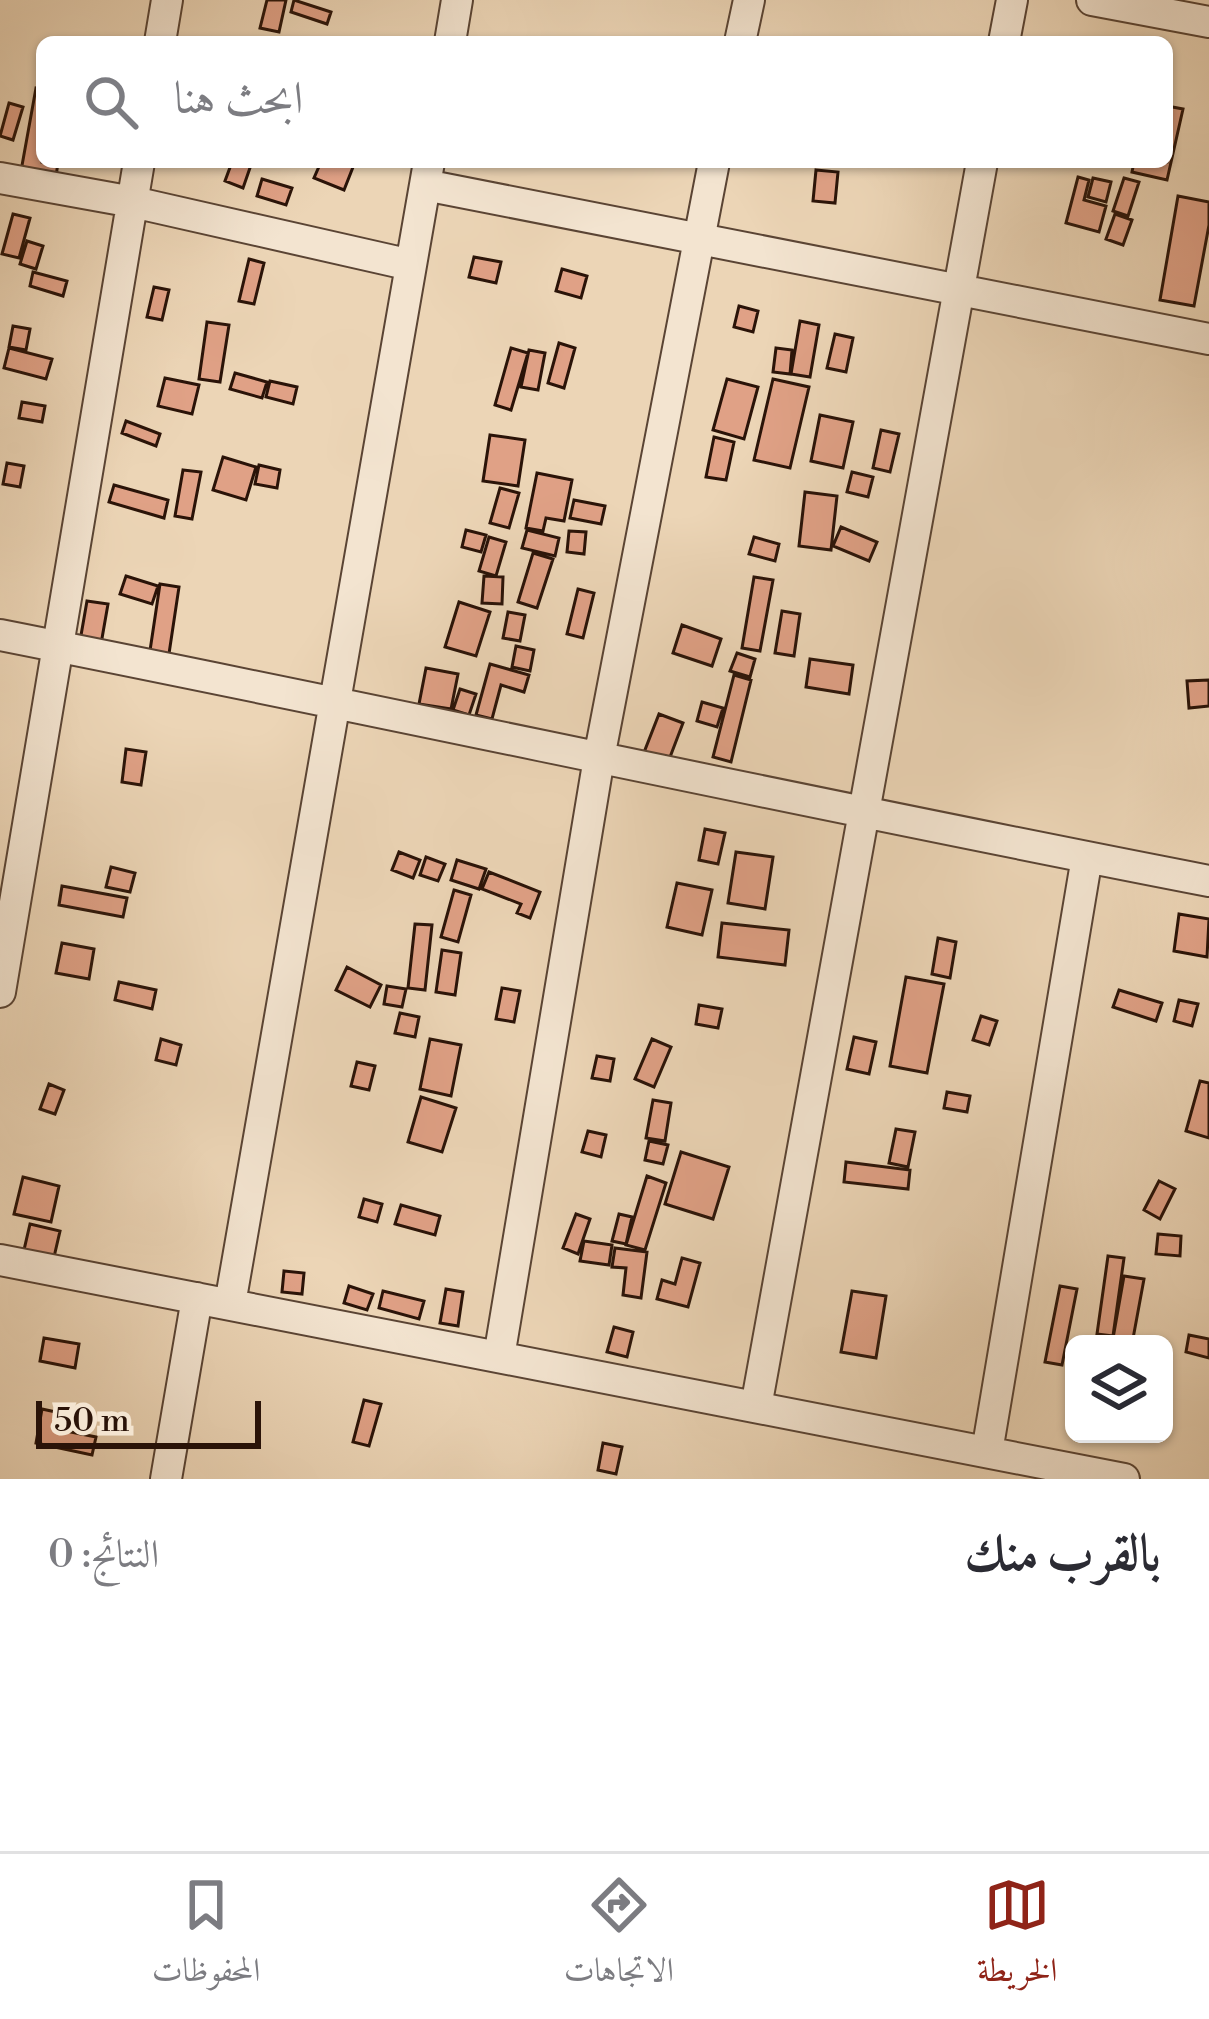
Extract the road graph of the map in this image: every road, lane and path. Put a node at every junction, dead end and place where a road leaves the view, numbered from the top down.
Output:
1 (167, 0) edge
2 (457, 0) edge
3 (749, 0) edge
4 (1012, 0) edge
5 (1092, 0) edge
6 (1209, 22) edge
7 (161, 36) edge
8 (451, 36) edge
9 (741, 36) edge
10 (1005, 36) edge
11 (139, 168) edge
12 (713, 168) edge
13 (981, 168) edge
14 (427, 174) edge
15 (0, 178) edge
16 (133, 202) junction
17 (697, 239) junction
18 (411, 265) junction
19 (958, 290) junction
20 (1209, 340) edge
21 (0, 635) edge
22 (58, 646) junction
23 (335, 702) junction
24 (598, 758) junction
25 (864, 814) junction
26 (1088, 857) junction
27 (1209, 881) edge
28 (0, 992) edge
29 (0, 1259) edge
30 (197, 1298) junction
31 (230, 1304) junction
32 (499, 1357) junction
33 (756, 1407) junction
34 (987, 1452) junction
35 (166, 1479) edge
36 (1124, 1479) edge

1 - 7 street
2 - 8 street
3 - 9 street
4 - 10 street
5 - 6 street
11 - 16 street
12 - 17 street
13 - 19 street
14 - 17 street
14 - 18 street
15 - 16 street
16 - 18 street
16 - 22 street
17 - 19 street
17 - 24 street
18 - 23 street
19 - 20 street
19 - 25 street
21 - 22 street
22 - 23 street
22 - 28 street
23 - 24 street
23 - 31 street
24 - 25 street
24 - 32 street
25 - 26 street
25 - 33 street
26 - 27 street
26 - 34 street
29 - 30 street
30 - 31 street
30 - 35 street
31 - 32 street
32 - 33 street
33 - 34 street
34 - 36 street

